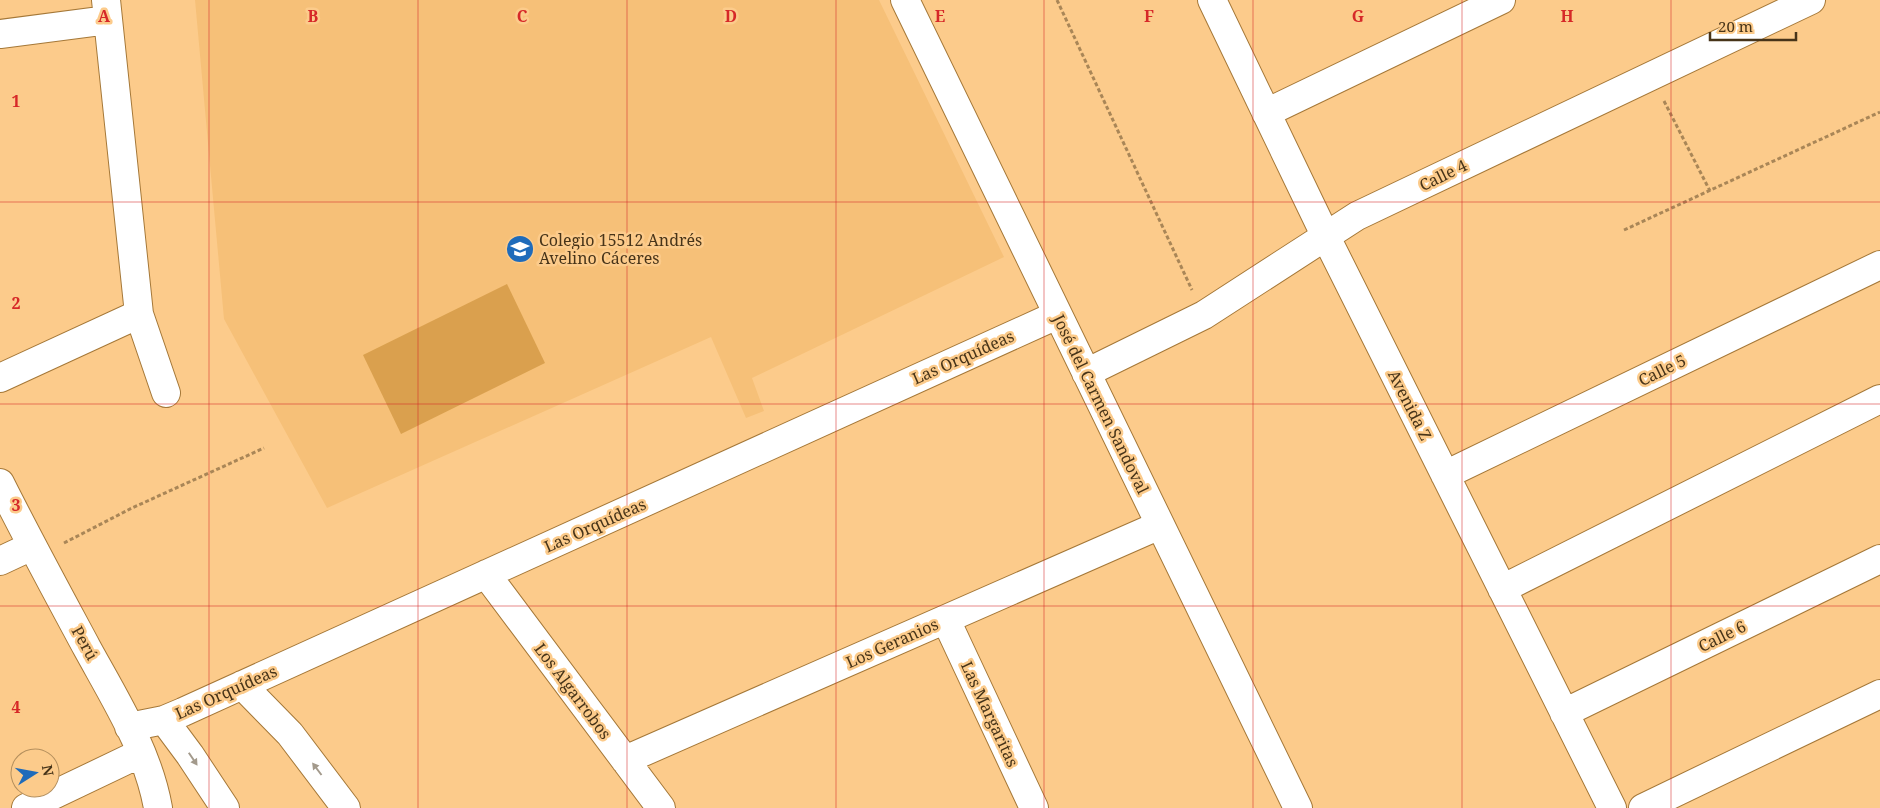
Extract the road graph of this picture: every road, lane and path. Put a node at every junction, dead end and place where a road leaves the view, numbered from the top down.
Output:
1 (905, 0) edge
2 (1057, 0) edge
3 (1212, 0) edge
4 (1502, 0) edge
5 (1812, 0) edge
6 (107, 10) edge
7 (0, 34) edge
8 (1651, 76) junction
9 (1880, 112) edge
10 (1266, 113) junction
11 (1710, 191) junction
12 (1624, 230) dead end
13 (1326, 237) junction
14 (1880, 265) edge
15 (139, 314) junction
16 (1057, 315) junction
17 (1204, 315) junction
18 (1086, 373) junction
19 (0, 378) edge
20 (166, 393) dead end
21 (1880, 399) edge
22 (264, 448) dead end
23 (1445, 475) junction
24 (0, 483) edge
25 (1160, 525) junction
26 (34, 551) junction
27 (1880, 559) edge
28 (0, 561) edge
29 (486, 574) junction
30 (1502, 589) junction
31 (946, 620) junction
32 (242, 686) junction
33 (1880, 694) edge
34 (1564, 713) junction
35 (164, 720) junction
36 (129, 727) junction
37 (141, 753) junction
38 (625, 760) junction
39 (26, 808) edge
40 (158, 808) edge
41 (225, 808) edge
42 (346, 808) edge
43 (660, 808) edge
44 (1034, 808) edge
45 (1298, 808) edge
46 (1612, 808) edge
47 (1643, 808) edge

1 - 16 street, José del Carmen Sandoval
2 - 17 path
3 - 10 street, Avenida Z
4 - 10 street
5 - 8 street, Calle 4
6 - 7 street
6 - 15 street
8 - 11 path
8 - 13 street, Calle 4
9 - 11 path
10 - 13 street, Avenida Z
11 - 12 path
13 - 17 street, Calle 4
13 - 23 street, Avenida Z
14 - 23 street, Calle 5
15 - 19 street
15 - 20 street
16 - 18 street, José del Carmen Sandoval
16 - 29 street, Las Orquídeas
17 - 18 street, Calle 4
18 - 25 street, José del Carmen Sandoval
21 - 30 street
22 - 26 path
23 - 30 street, Avenida Z
24 - 26 street, Perú
25 - 31 street, Los Geranios
25 - 45 street, José del Carmen Sandoval
26 - 28 street
26 - 36 street, Perú
27 - 34 street, Calle 6
29 - 32 street, Las Orquídeas
29 - 38 street, Los Algarrobos
30 - 34 street, Avenida Z
31 - 38 street, Los Geranios
31 - 44 street, Las Margaritas
32 - 35 street, Las Orquídeas
42 -> 32 street
33 - 47 street
34 - 46 street, Avenida Z
35 - 36 street, Las Orquídeas
35 -> 41 street
36 - 37 street, Perú
37 - 39 street
37 - 40 street, Perú
38 - 43 street, Los Algarrobos

